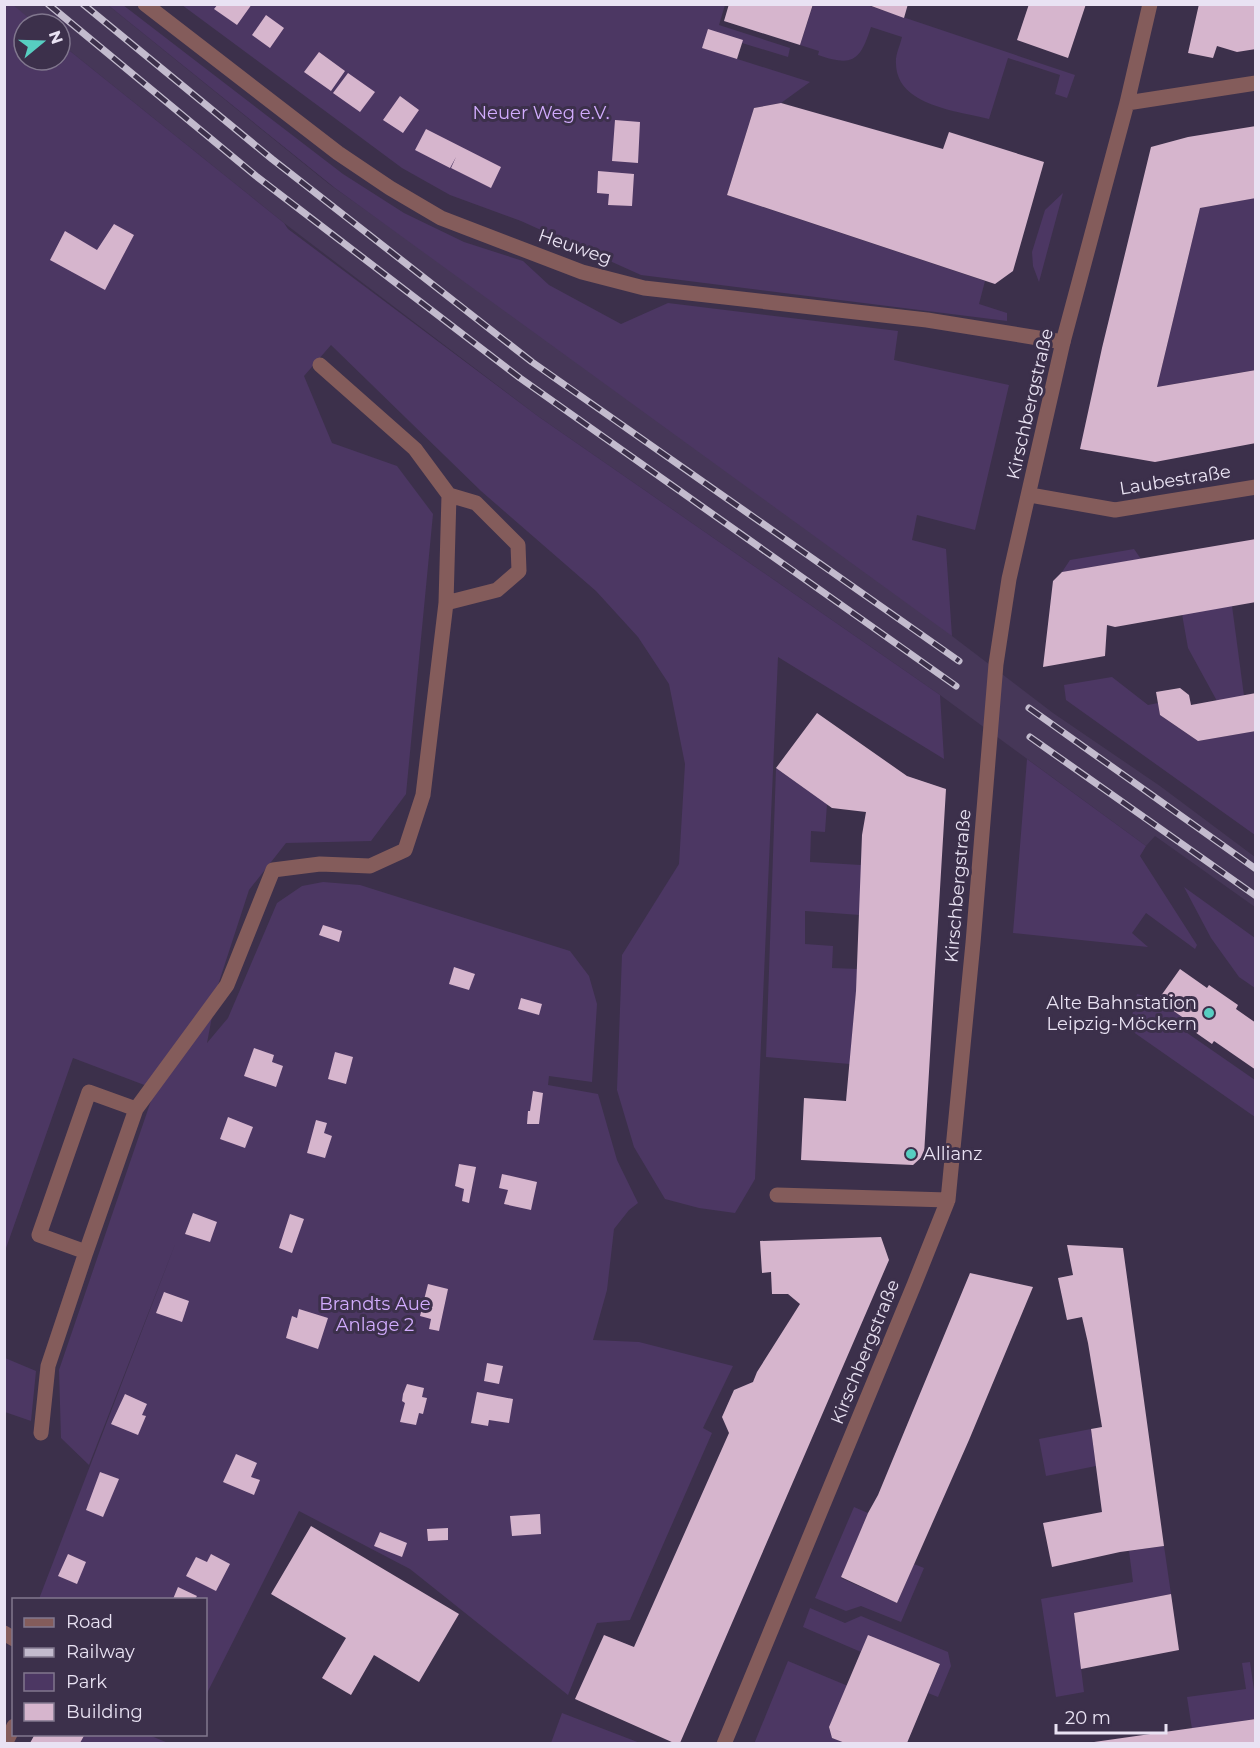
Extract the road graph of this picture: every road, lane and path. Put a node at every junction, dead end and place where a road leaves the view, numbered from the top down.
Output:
1 (145, 4) edge
2 (1150, 4) edge
3 (1256, 83) edge
4 (1127, 103) junction
5 (1063, 342) junction
6 (320, 365) dead end
7 (1256, 487) edge
8 (449, 495) junction
9 (1030, 495) junction
10 (446, 603) junction
11 (136, 1109) junction
12 (777, 1195) dead end
13 (948, 1200) junction
14 (86, 1252) junction
15 (41, 1433) dead end
16 (724, 1743) edge

1 - 5 street, Heuweg
2 - 4 street, Kirschbergstraße
3 - 4 street
4 - 5 street, Kirschbergstraße
5 - 9 street, Kirschbergstraße
6 - 8 street
7 - 9 street, Laubestraße
8 - 10 street
8 - 10 street
9 - 13 street, Kirschbergstraße
10 - 11 street
11 - 14 street
11 - 14 street
12 - 13 street
13 - 16 street, Kirschbergstraße
14 - 15 street

